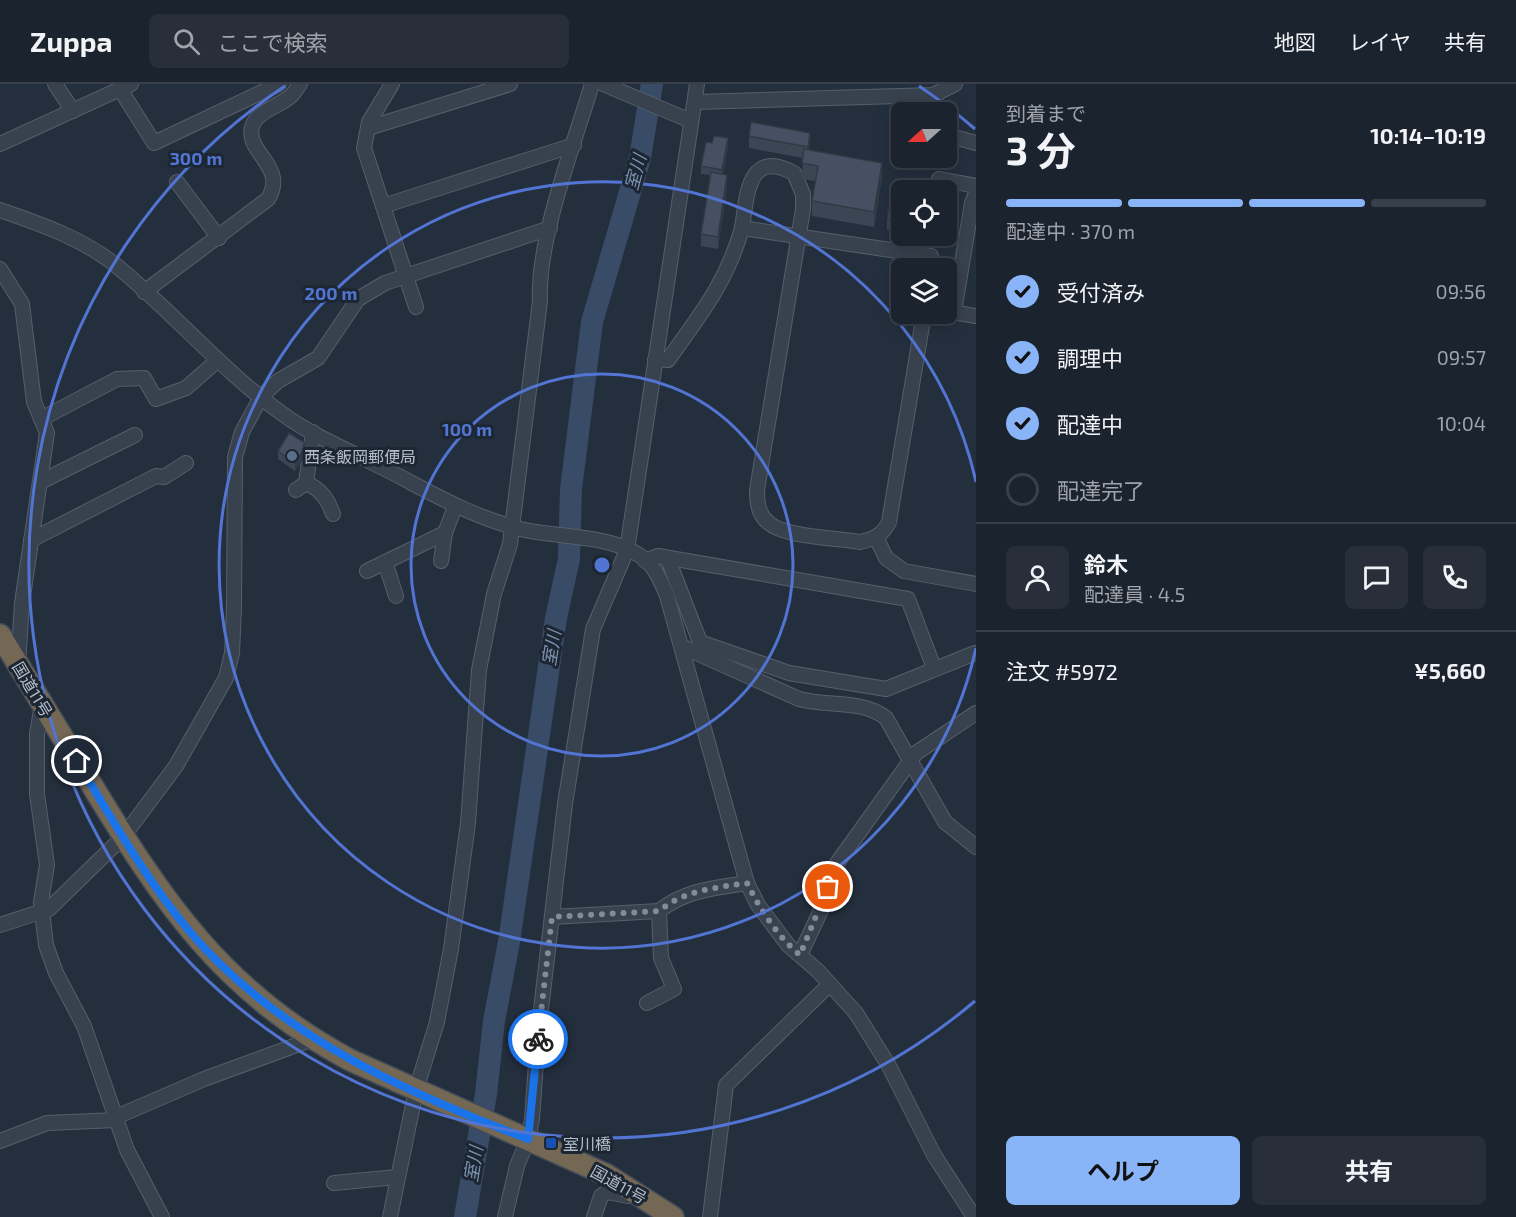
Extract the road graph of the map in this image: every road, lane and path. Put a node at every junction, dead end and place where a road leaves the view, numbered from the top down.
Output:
1 (55, 84) edge
2 (279, 84) edge
3 (300, 84) edge
4 (392, 84) edge
5 (510, 84) edge
6 (592, 84) edge
7 (697, 84) edge
8 (955, 84) edge
9 (605, 85) edge
10 (125, 87) edge
11 (764, 91) edge
12 (933, 95) junction
13 (695, 102) junction
14 (935, 102) edge
15 (73, 111) junction
16 (685, 118) junction
17 (368, 128) junction
18 (957, 138) edge
19 (976, 143) edge
20 (0, 144) edge
21 (574, 145) junction
22 (939, 179) dead end
23 (177, 182) dead end
24 (976, 186) edge
25 (976, 193) edge
26 (383, 206) junction
27 (0, 210) edge
28 (550, 228) junction
29 (742, 228) junction
30 (798, 237) junction
31 (219, 238) junction
32 (931, 258) edge
33 (0, 269) edge
34 (405, 277) junction
35 (957, 277) edge
36 (144, 292) junction
37 (416, 307) dead end
38 (957, 313) edge
39 (976, 316) edge
40 (922, 324) edge
41 (655, 359) junction
42 (218, 360) junction
43 (261, 397) junction
44 (41, 419) junction
45 (313, 432) junction
46 (135, 435) dead end
47 (186, 463) dead end
48 (40, 482) junction
49 (455, 507) junction
50 (333, 514) dead end
51 (516, 528) junction
52 (445, 533) junction
53 (876, 537) junction
54 (31, 540) junction
55 (620, 547) junction
56 (668, 559) junction
57 (441, 561) dead end
58 (645, 561) junction
59 (386, 562) junction
60 (366, 571) dead end
61 (976, 584) edge
62 (396, 596) dead end
63 (0, 635) edge
64 (681, 646) junction
65 (975, 653) edge
66 (18, 664) junction
67 (934, 668) junction
68 (42, 704) junction
69 (976, 714) edge
70 (910, 761) junction
71 (123, 837) junction
72 (976, 847) edge
73 (747, 883) junction
74 (659, 911) junction
75 (42, 912) junction
76 (552, 917) junction
77 (0, 925) edge
78 (800, 955) junction
79 (830, 984) junction
80 (647, 1003) dead end
81 (313, 1039) junction
82 (418, 1091) junction
83 (116, 1118) junction
84 (524, 1137) junction
85 (0, 1141) edge
86 (398, 1177) junction
87 (334, 1183) dead end
88 (638, 1193) junction
89 (162, 1217) edge
90 (390, 1217) edge
91 (506, 1217) edge
92 (594, 1217) edge
93 (673, 1217) edge
94 (710, 1217) edge
95 (974, 1217) edge

1 - 15 street
2 - 10 street
3 - 31 street
4 - 17 street
5 - 17 street
6 - 21 street
7 - 13 street
8 - 12 street
9 - 16 street
10 - 15 street
11 - 12 street
11 - 13 street
12 - 14 street
13 - 16 street
15 - 20 street
16 - 41 street
17 - 26 street
18 - 19 street
21 - 26 street
21 - 28 street
22 - 24 street
23 - 31 street
25 - 35 street
26 - 34 street
27 - 36 street
28 - 34 street
28 - 51 street
29 - 30 street
29 - 30 street
29 - 41 street
30 - 32 street
30 - 53 street
31 - 36 street
33 - 44 street
34 - 37 street
34 - 43 street
36 - 42 street
38 - 39 street
40 - 53 street
41 - 55 street
42 - 43 street
42 - 44 street
43 - 45 street
43 - 71 street
44 - 48 street
45 - 49 street
45 - 50 street
46 - 48 street
47 - 54 street
48 - 54 street
49 - 51 street
49 - 52 street
51 - 55 street
51 - 82 street
52 - 57 street
52 - 59 street
53 - 61 street
54 - 66 street
55 - 58 street
55 - 76 street
56 - 58 street
56 - 67 street
56 - 67 street
58 - 64 street
59 - 60 street
59 - 62 street
63 - 66 highway, 国道11号
64 - 70 street
64 - 73 street
65 - 67 street
66 - 68 highway, 国道11号
68 - 71 highway, 国道11号
68 - 75 street
69 - 70 street
70 - 72 street
70 - 78 street
71 - 75 street
71 - 81 highway, 国道11号
73 - 74 street
73 - 78 street
74 - 76 street
74 - 80 street
75 - 77 street
75 - 83 street
76 - 84 street
78 - 79 street
79 - 94 street
79 - 95 street
81 - 82 highway, 国道11号
81 - 83 street
82 - 84 highway, 国道11号
82 - 86 street
83 - 85 street
83 - 89 street
84 - 88 highway, 国道11号
84 - 91 street
86 - 87 street
86 - 90 street
88 - 92 street
88 - 93 highway, 国道11号

